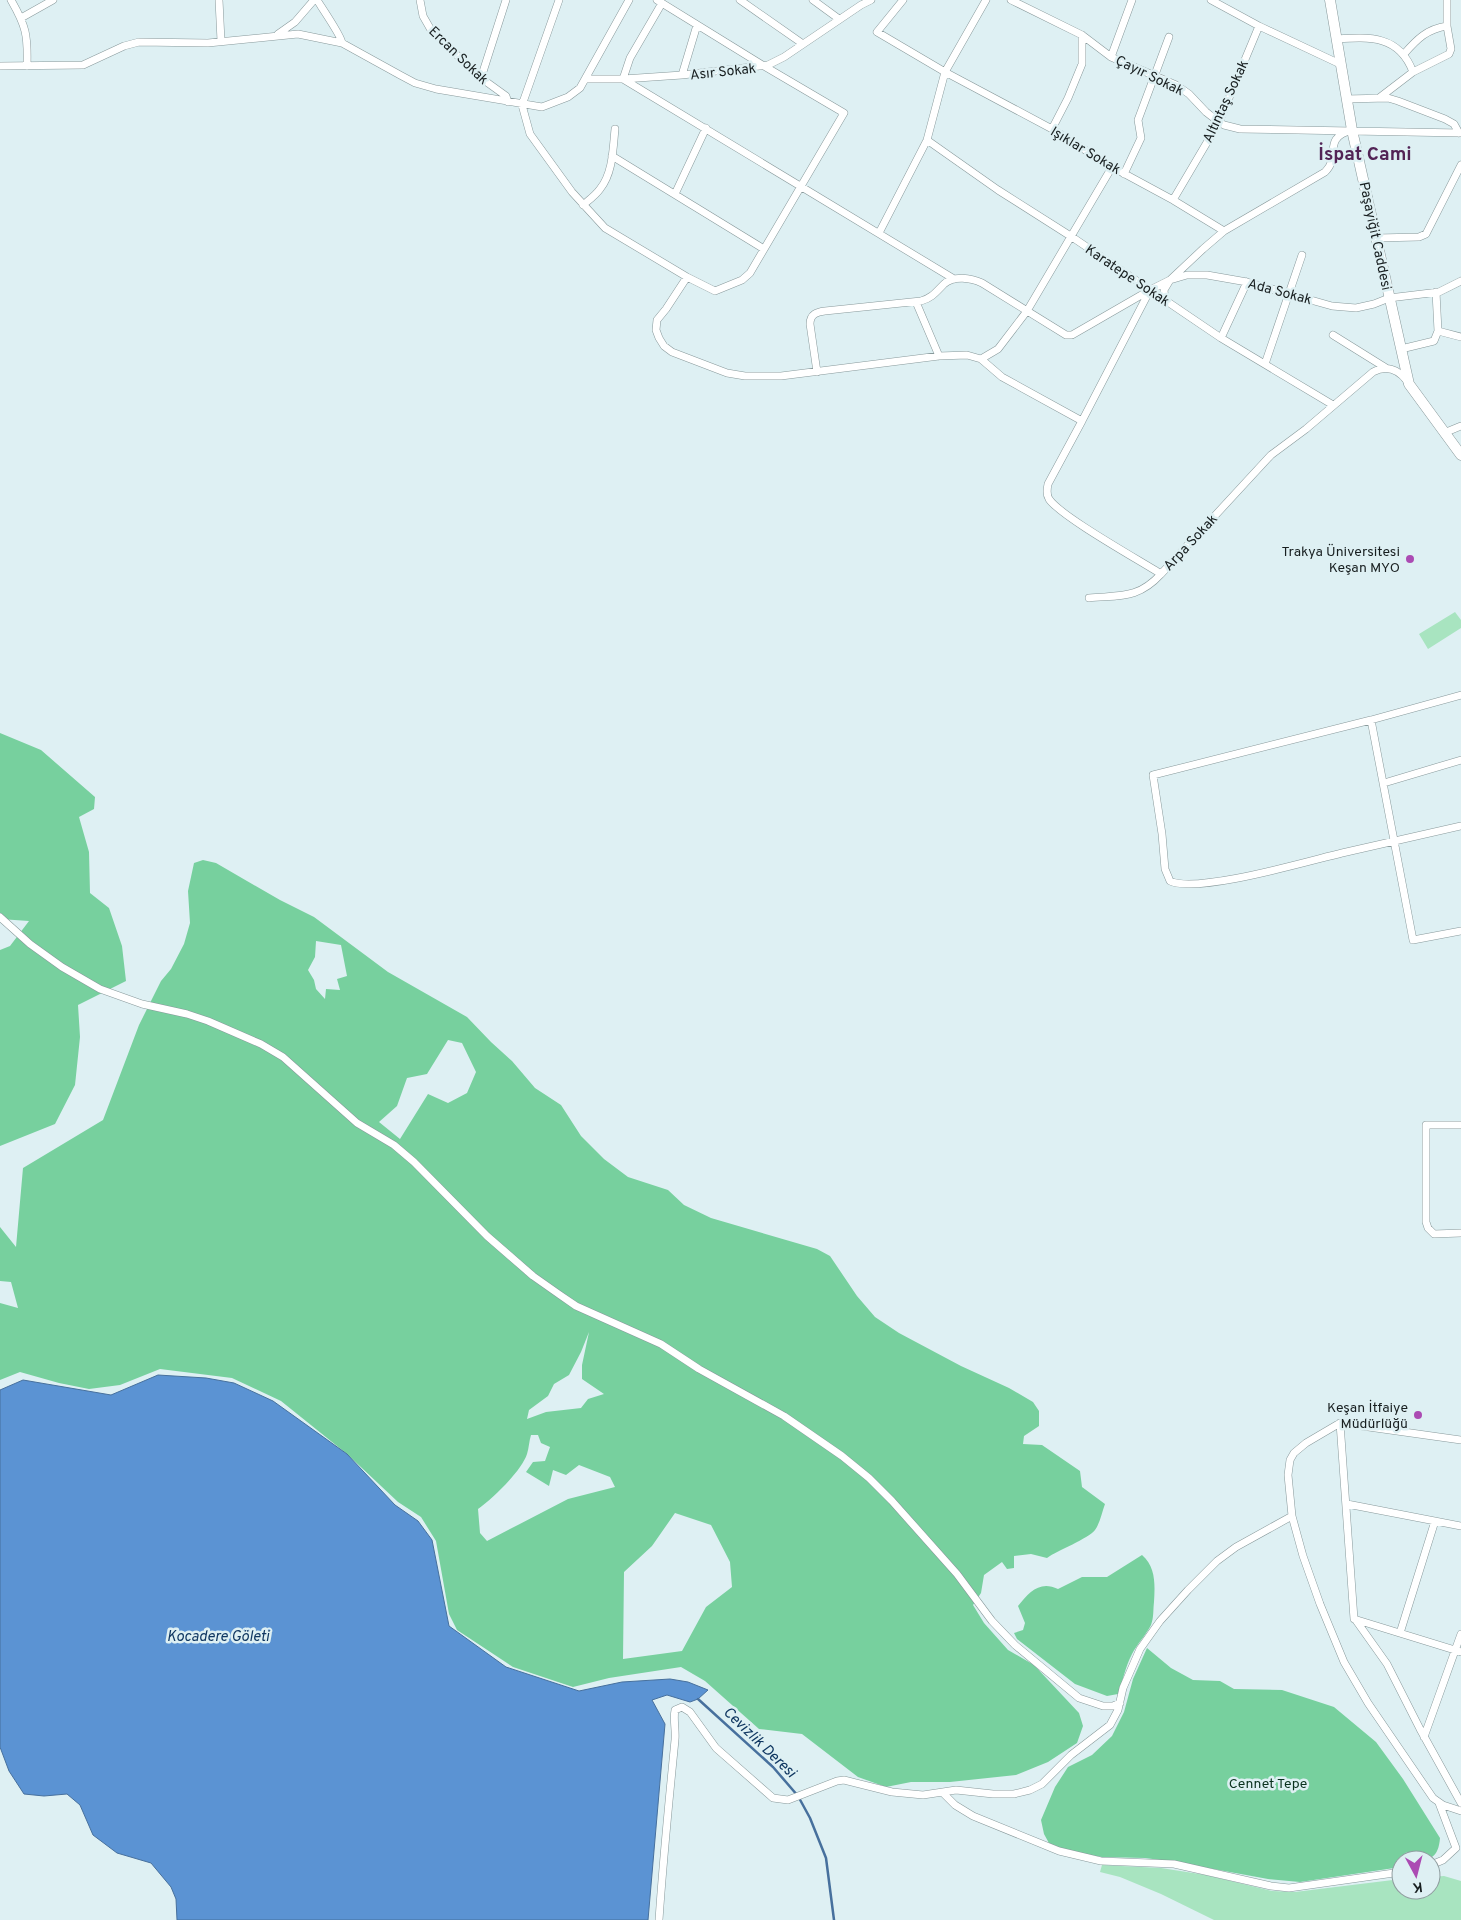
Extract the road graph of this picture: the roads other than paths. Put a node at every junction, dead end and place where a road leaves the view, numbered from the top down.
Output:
1 (10, 0) edge
2 (52, 0) edge
3 (220, 0) edge
4 (316, 0) edge
5 (420, 0) edge
6 (506, 0) edge
7 (560, 0) edge
8 (630, 0) edge
9 (740, 0) edge
10 (813, 0) edge
11 (871, 0) edge
12 (903, 0) edge
13 (986, 0) edge
14 (1011, 0) edge
15 (1132, 0) edge
16 (1211, 0) edge
17 (1330, 0) edge
18 (1447, 0) edge
19 (660, 2) edge
20 (859, 2) edge
21 (21, 18) junction
22 (839, 19) junction
23 (697, 25) junction
24 (1259, 26) junction
25 (1447, 26) junction
26 (1082, 35) junction
27 (274, 36) junction
28 (1169, 37) dead end
29 (1336, 39) junction
30 (221, 42) junction
31 (342, 43) junction
32 (803, 44) junction
33 (1404, 54) junction
34 (1111, 57) junction
35 (1340, 64) junction
36 (0, 66) edge
37 (27, 66) junction
38 (764, 66) junction
39 (945, 72) junction
40 (1414, 72) junction
41 (682, 75) junction
42 (1154, 75) junction
43 (481, 78) junction
44 (586, 79) junction
45 (623, 79) junction
46 (1379, 98) junction
47 (1346, 99) junction
48 (508, 102) junction
49 (522, 105) junction
50 (1219, 122) junction
51 (706, 128) junction
52 (615, 129) dead end
53 (1052, 130) junction
54 (1352, 130) junction
55 (1460, 133) edge
56 (927, 140) junction
57 (612, 156) junction
58 (1461, 165) edge
59 (1112, 167) junction
60 (1124, 174) junction
61 (801, 187) junction
62 (676, 194) junction
63 (1172, 200) junction
64 (583, 205) junction
65 (1224, 231) junction
66 (879, 233) junction
67 (1072, 237) junction
68 (1377, 238) junction
69 (764, 249) junction
70 (1302, 255) dead end
71 (939, 270) junction
72 (687, 277) junction
73 (954, 279) junction
74 (1170, 280) junction
75 (1461, 281) edge
76 (1247, 282) junction
77 (944, 284) junction
78 (1150, 290) junction
79 (1436, 292) junction
80 (1290, 293) junction
81 (1389, 298) junction
82 (1165, 300) junction
83 (916, 302) junction
84 (1026, 311) junction
85 (1438, 330) junction
86 (1334, 335) dead end
87 (1461, 337) edge
88 (1221, 338) junction
89 (1402, 353) junction
90 (939, 356) junction
91 (981, 359) junction
92 (1265, 364) junction
93 (1389, 369) junction
94 (817, 372) junction
95 (1409, 384) junction
96 (1333, 405) junction
97 (1082, 420) junction
98 (1461, 426) edge
99 (1444, 433) junction
100 (1461, 455) edge
101 (1160, 574) junction
102 (1089, 598) dead end
103 (1461, 695) edge
104 (1370, 720) junction
105 (1461, 760) edge
106 (1384, 783) junction
107 (1461, 826) edge
108 (1393, 841) junction
109 (0, 917) edge
110 (1461, 931) edge
111 (1461, 1124) edge
112 (1461, 1233) edge
113 (1340, 1423) junction
114 (1461, 1440) edge
115 (1347, 1504) junction
116 (1292, 1516) junction
117 (1435, 1521) junction
118 (1461, 1526) edge
119 (1354, 1618) junction
120 (1400, 1633) junction
121 (1461, 1634) edge
122 (1459, 1651) edge
123 (1120, 1703) junction
124 (1424, 1737) junction
125 (943, 1793) junction
126 (1439, 1803) junction
127 (1461, 1803) edge
128 (1461, 1811) edge
129 (1441, 1861) edge
130 (1391, 1873) edge
131 (659, 1920) edge

1 - 21 street
2 - 21 street
3 - 30 street
4 - 27 street
4 - 31 street
5 - 43 street, Ercan Sokak
6 - 43 street
7 - 49 street
8 - 44 street
9 - 32 street
10 - 22 street
11 - 20 street, Asır Sokak
12 - 39 street, Işıklar Sokak
13 - 39 street
14 - 26 street, Çayır Sokak
15 - 34 street
16 - 24 street
17 - 29 main road, Paşayiğit Caddesi
18 - 25 street
19 - 23 street
19 - 45 street
20 - 22 street, Asır Sokak
21 - 37 street
22 - 32 street, Asır Sokak
23 - 38 street
23 - 41 street
24 - 35 street
24 - 50 street, Altıntaş Sokak
25 - 33 street
25 - 40 street
26 - 34 street, Çayır Sokak
26 - 53 street
27 - 30 street
27 - 31 street
28 - 42 street
29 - 33 street
29 - 35 main road, Paşayiğit Caddesi
30 - 37 street
31 - 48 street
32 - 38 street, Asır Sokak
33 - 40 street
34 - 42 street, Çayır Sokak
35 - 47 main road, Paşayiğit Caddesi
36 - 37 street
38 - 41 street, Asır Sokak
38 - 61 street
39 - 53 street, Işıklar Sokak
39 - 56 street
40 - 46 street
41 - 45 street, Asır Sokak
42 - 50 street, Çayır Sokak
42 - 60 street
43 - 48 street, Ercan Sokak
44 - 45 street, Asır Sokak
44 - 49 street
45 - 51 street
46 - 47 street
46 - 55 street
47 - 54 main road, Paşayiğit Caddesi
48 - 49 street
49 - 64 street
50 - 54 street, Çayır Sokak
50 - 63 street, Altıntaş Sokak
51 - 61 street
51 - 62 street
52 - 57 street
53 - 59 street, Işıklar Sokak
54 - 55 street, Çayır Sokak
54 - 65 street
54 - 68 main road, Paşayiğit Caddesi
56 - 66 street
56 - 67 street, Karatepe Sokak
57 - 62 street
57 - 64 street
58 - 68 street
59 - 60 street, Işıklar Sokak
59 - 67 street
60 - 63 street, Işıklar Sokak
61 - 66 street
61 - 69 street
62 - 69 street
63 - 65 street, Işıklar Sokak
64 - 72 street
65 - 74 street
66 - 71 street
67 - 78 street, Karatepe Sokak
67 - 84 street
68 - 81 main road, Paşayiğit Caddesi
69 - 72 street
70 - 80 street
71 - 73 street
71 - 77 street
72 - 94 street
73 - 77 street
73 - 84 street
74 - 76 street, Ada Sokak
74 - 78 street
74 - 82 street
75 - 79 street, Ada Sokak
76 - 80 street, Ada Sokak
76 - 88 street
77 - 83 street
78 - 82 street, Karatepe Sokak
78 - 84 street
78 - 97 street, Arpa Sokak
79 - 81 street, Ada Sokak
79 - 85 street
80 - 81 street, Ada Sokak
80 - 92 street
81 - 89 main road, Paşayiğit Caddesi
82 - 88 street, Karatepe Sokak
83 - 90 street
83 - 94 street
84 - 91 street
85 - 87 street
85 - 89 street
86 - 93 street
88 - 92 street, Karatepe Sokak
89 - 93 street
89 - 95 main road, Paşayiğit Caddesi
90 - 91 street
90 - 94 street
91 - 97 street
92 - 96 street, Karatepe Sokak
93 - 95 street
93 - 96 street, Arpa Sokak
95 - 99 main road, Paşayiğit Caddesi
96 - 101 street, Arpa Sokak
97 - 101 street, Arpa Sokak
98 - 99 street
99 - 100 main road, Paşayiğit Caddesi
101 - 102 street
103 - 104 street
104 - 106 street
104 - 108 street
105 - 106 street
106 - 108 street
107 - 108 street
108 - 110 street
109 - 123 street
111 - 112 street
113 - 114 street
113 - 115 street
113 - 116 street
115 - 117 street
115 - 119 street
116 - 123 street
116 - 126 street
117 - 118 street
117 - 120 street
119 - 120 street
119 - 124 street
120 - 122 street
121 - 122 street
122 - 124 street
123 - 125 street
124 - 127 street
125 - 130 street
125 - 131 street
126 - 128 street
126 - 129 street

